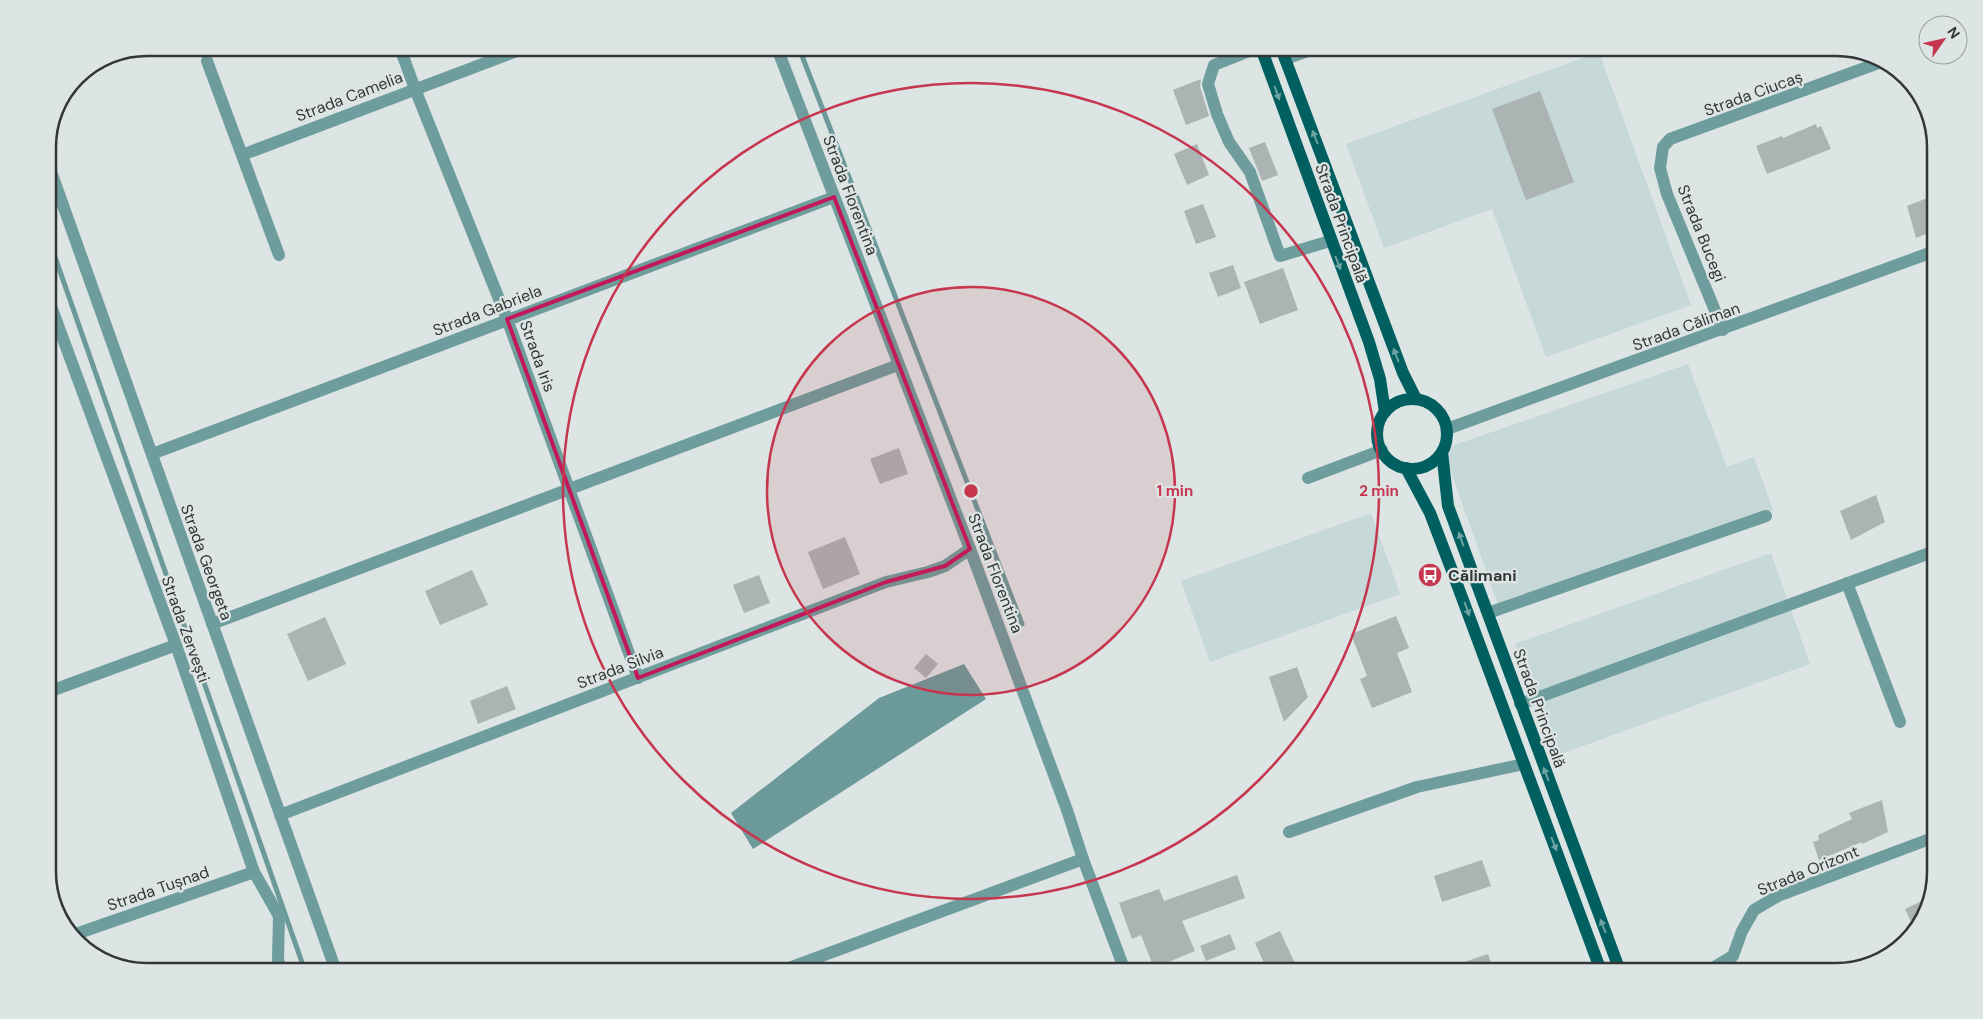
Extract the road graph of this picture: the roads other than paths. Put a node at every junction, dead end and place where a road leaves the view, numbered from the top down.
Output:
1 (403, 56) edge
2 (503, 56) edge
3 (780, 56) edge
4 (1236, 56) edge
5 (1264, 56) edge
6 (1284, 56) edge
7 (207, 61) dead end
8 (1874, 65) edge
9 (414, 89) junction
10 (1664, 147) joint
11 (242, 155) junction
12 (56, 185) edge
13 (834, 197) junction
14 (1330, 241) junction
15 (1927, 254) edge
16 (279, 255) dead end
17 (507, 319) junction
18 (56, 320) edge
19 (1723, 330) junction
20 (898, 365) junction
21 (1416, 400) junction
22 (1385, 412) junction
23 (1447, 430) junction
24 (1382, 450) junction
25 (1442, 452) junction
26 (152, 454) junction
27 (1406, 468) junction
28 (1308, 478) dead end
29 (569, 489) junction
30 (1766, 516) dead end
31 (970, 549) junction
32 (1927, 554) edge
33 (1848, 584) junction
34 (1488, 613) junction
35 (212, 624) junction
36 (176, 645) junction
37 (638, 678) junction
38 (56, 689) edge
39 (1520, 704) junction
40 (1900, 722) dead end
41 (1524, 764) junction
42 (280, 815) junction
43 (1289, 832) dead end
44 (1927, 840) edge
45 (1083, 859) junction
46 (254, 872) junction
47 (80, 933) edge
48 (279, 963) edge
49 (333, 963) edge
50 (805, 963) edge
51 (1122, 963) edge
52 (1598, 963) edge
53 (1617, 963) edge
54 (1721, 963) edge

1 - 9 street, Strada Iris
2 - 9 street, Strada Camelia
3 - 13 street, Strada Florentina
4 - 14 street
5 -> 14 main road, Strada Principală
21 -> 6 main road, Strada Principală
7 - 11 street
8 - 10 street, Strada Ciucaș
9 - 11 street, Strada Camelia
9 - 17 street, Strada Iris
10 - 19 street, Strada Bucegi
11 - 16 street
12 - 26 street, Strada Georgeta
13 - 17 street, Strada Gabriela
13 - 20 street, Strada Florentina
14 -> 22 main road, Strada Principală
15 - 19 street, Strada Căliman
17 - 26 street, Strada Gabriela
17 - 29 street, Strada Iris
18 - 36 street, Strada Zervești
19 - 23 street, Strada Căliman
20 - 29 street
20 - 31 street, Strada Florentina
21 - 22 main road
21 - 23 main road
22 - 24 main road
23 - 25 main road
24 - 27 main road
24 - 28 street
25 - 27 main road
34 -> 25 main road, Strada Principală
26 - 35 street, Strada Georgeta
27 -> 41 main road
29 - 35 street
29 - 37 street, Strada Iris
30 - 34 street
31 - 37 street, Strada Silvia
31 - 45 street, Strada Florentina
32 - 33 street
33 - 39 street
33 - 40 street
34 - 39 main road, Strada Principală
35 - 42 street, Strada Georgeta
36 - 38 street
36 - 46 street, Strada Zervești
37 - 42 street, Strada Silvia
53 -> 39 main road, Strada Principală
41 - 43 street
41 -> 52 main road
42 - 49 street, Strada Georgeta
44 - 54 street, Strada Orizont
45 - 50 street
45 - 51 street, Strada Florentina
46 - 47 street, Strada Tușnad
46 - 48 street, Strada Zervești

